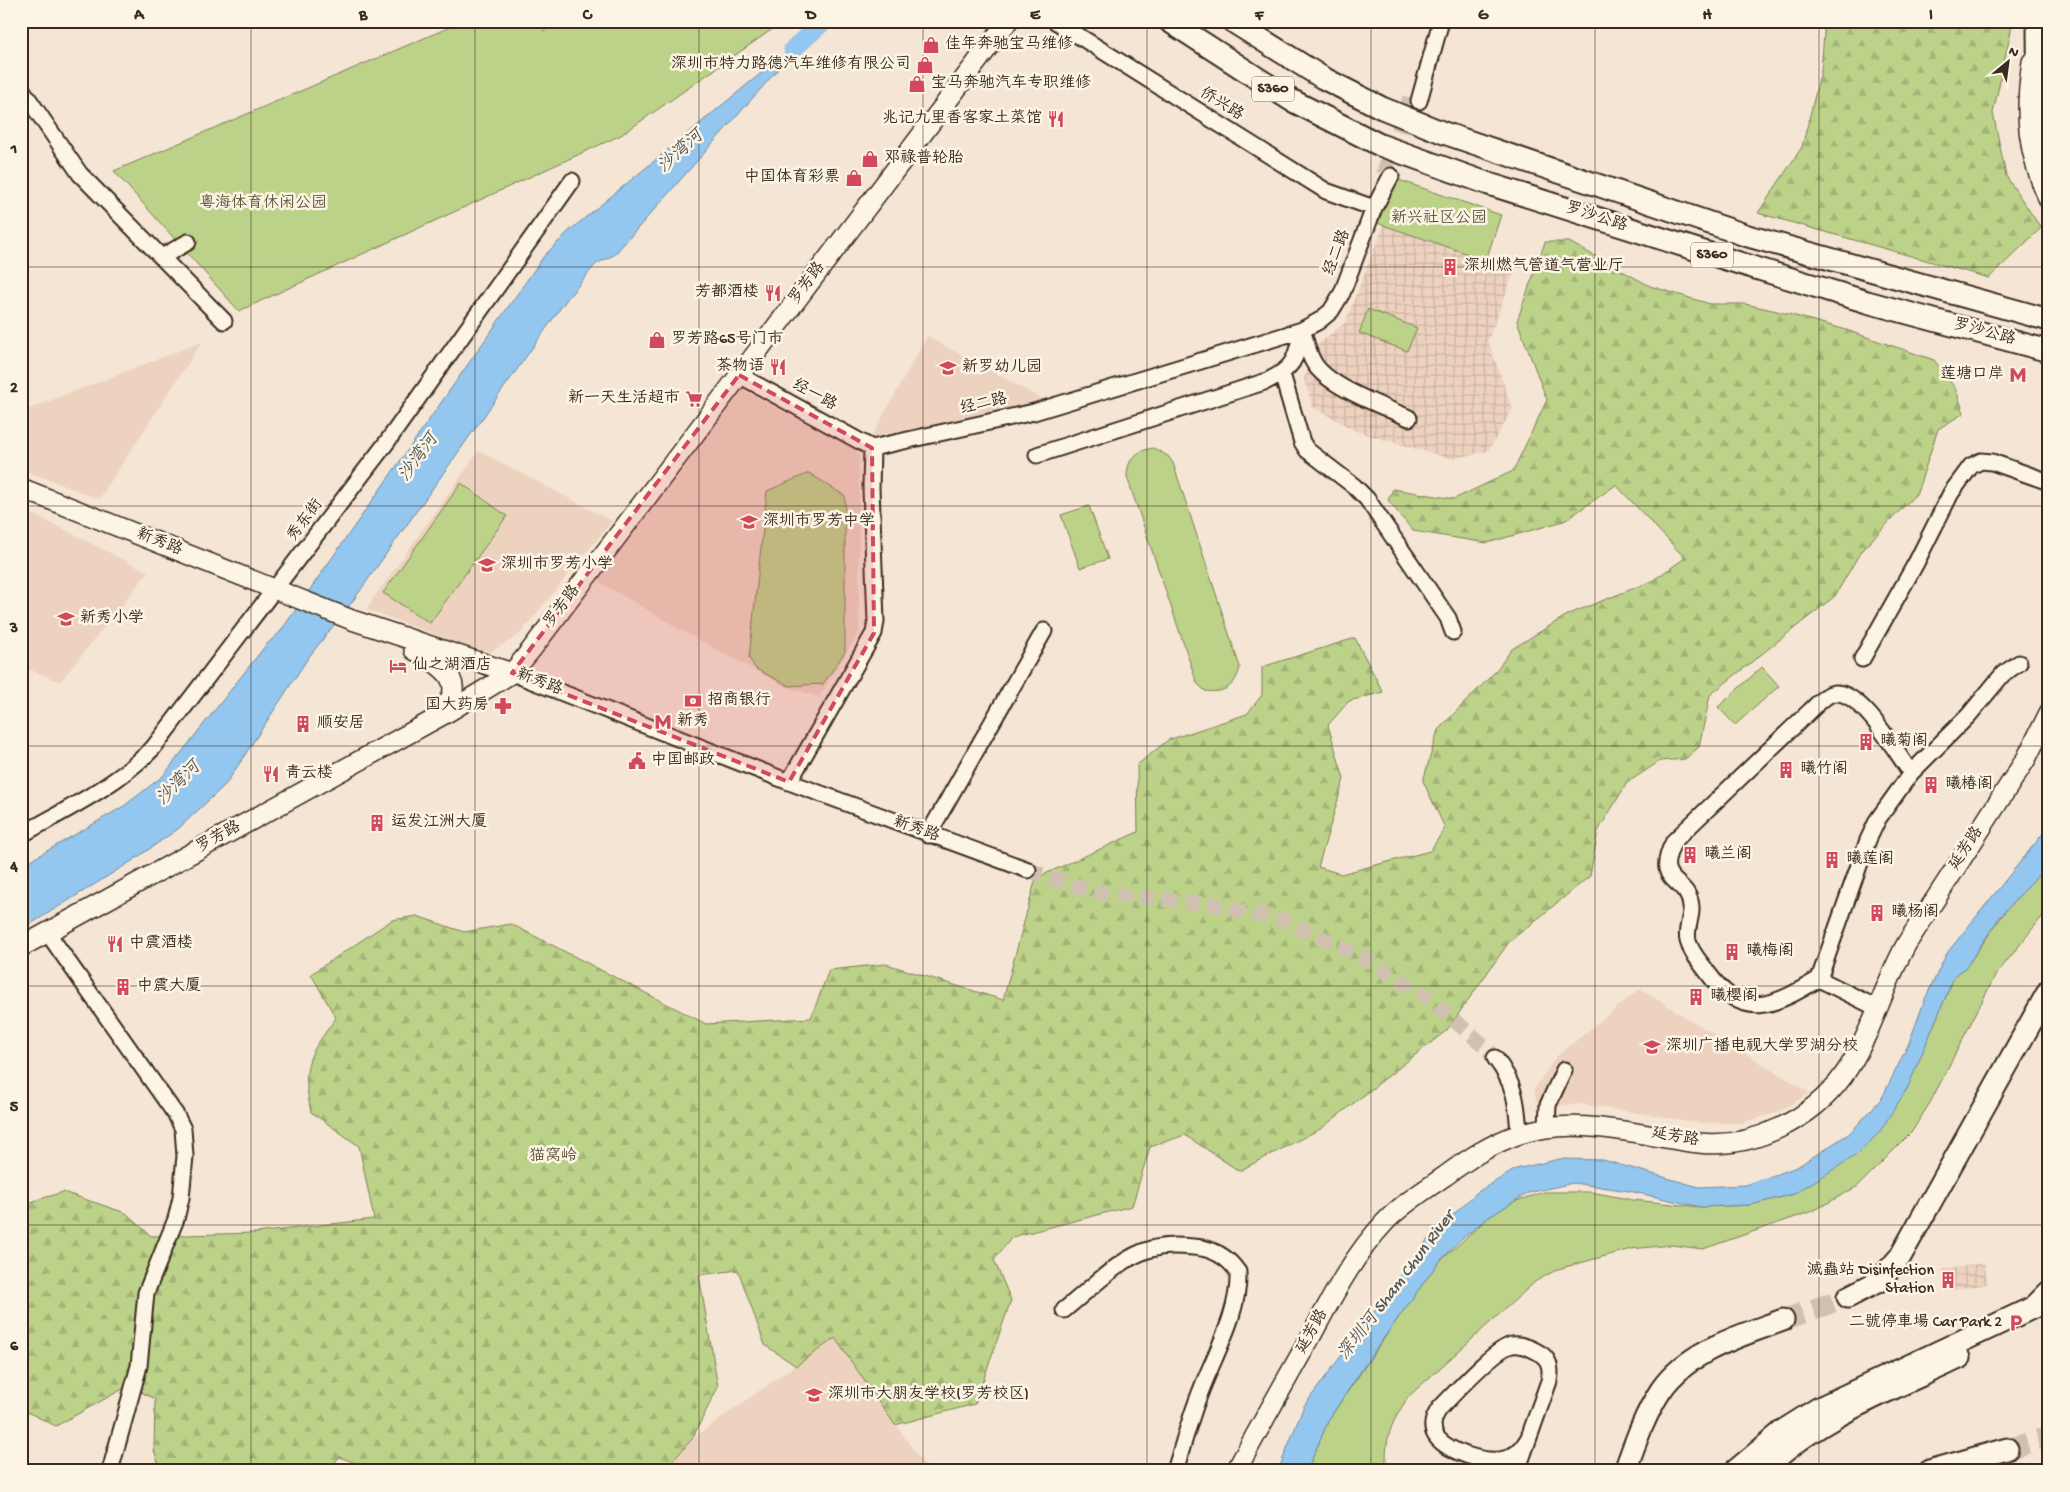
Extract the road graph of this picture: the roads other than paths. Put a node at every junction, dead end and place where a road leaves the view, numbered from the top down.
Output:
1 (1008, 21) edge
2 (1055, 21) edge
3 (1169, 21) edge
4 (1232, 21) edge
5 (1441, 21) edge
6 (2038, 24) edge
7 (21, 88) edge
8 (1415, 100) tunnel mouth
9 (2049, 170) edge
10 (1387, 175) tunnel mouth
11 (572, 181) dead end
12 (2049, 200) edge
13 (1374, 208) junction
14 (188, 242) dead end
15 (162, 257) junction
16 (2049, 320) edge
17 (224, 321) dead end
18 (1302, 330) junction
19 (2049, 351) edge
20 (1282, 374) junction
21 (739, 376) junction
22 (1409, 418) dead end
23 (872, 448) junction
24 (1037, 454) dead end
25 (2049, 482) edge
26 (21, 488) edge
27 (283, 594) junction
28 (357, 622) junction
29 (1044, 632) dead end
30 (1453, 632) dead end
31 (1862, 659) dead end
32 (2019, 664) dead end
33 (512, 672) junction
34 (2049, 713) edge
35 (430, 722) junction
36 (1911, 773) junction
37 (789, 782) junction
38 (21, 835) edge
39 (928, 835) junction
40 (1028, 870) tunnel mouth
41 (47, 932) junction
42 (21, 947) edge
43 (1819, 979) junction
44 (2049, 990) edge
45 (1877, 1008) junction
46 (1495, 1058) tunnel mouth
47 (1564, 1070) dead end
48 (1547, 1128) junction
49 (1519, 1134) junction
50 (2049, 1292) edge
51 (1848, 1297) tunnel mouth
52 (1064, 1310) dead end
53 (2049, 1314) edge
54 (1783, 1320) tunnel mouth
55 (1789, 1437) junction
56 (1528, 1440) junction
57 (2006, 1449) tunnel mouth
58 (1478, 1458) junction
59 (110, 1471) edge
60 (1175, 1471) edge
61 (1236, 1471) edge
62 (1491, 1471) edge
63 (1517, 1471) edge
64 (1624, 1471) edge
65 (1735, 1471) edge
66 (1763, 1471) edge
67 (1929, 1471) edge

1 - 21 main road, 罗芳路
2 - 13 street, 侨兴路
3 - 19 highway, 罗沙公路 / S360
4 - 16 highway, 罗沙公路 / S360
5 - 8 street
6 - 9 highway
6 - 12 main road
7 - 15 street
10 - 13 street, 经二路
11 - 27 street, 秀东街
13 - 18 street, 经二路
14 - 15 street
15 - 17 street
18 - 20 street
18 - 22 street
18 - 23 street, 经二路
20 - 24 street
20 - 30 street
21 - 23 street, 经一路
21 - 33 main road, 罗芳路
23 - 37 street
25 - 31 street
26 - 27 main road, 新秀路
27 - 28 main road, 新秀路
27 - 38 street, 秀东街
28 - 33 main road, 新秀路
28 - 35 main road
29 - 39 street
32 - 36 street
33 - 35 main road, 罗芳路
33 - 37 street, 新秀路
34 - 45 main road, 延芳路
35 - 41 main road, 罗芳路
36 - 43 street
36 - 43 street
37 - 39 street, 新秀路
39 - 40 street, 新秀路
41 - 42 main road, 罗芳路
41 - 59 street
43 - 45 street
44 - 51 highway
45 - 48 main road, 延芳路
46 - 49 street
47 - 48 street
48 - 49 main road, 延芳路
49 - 61 main road, 延芳路
50 - 55 highway
52 - 60 street
53 - 55 highway
54 - 64 highway
55 - 65 highway
55 - 66 highway
56 - 58 street
56 - 58 street
56 - 63 street
57 - 67 highway
58 - 62 street

